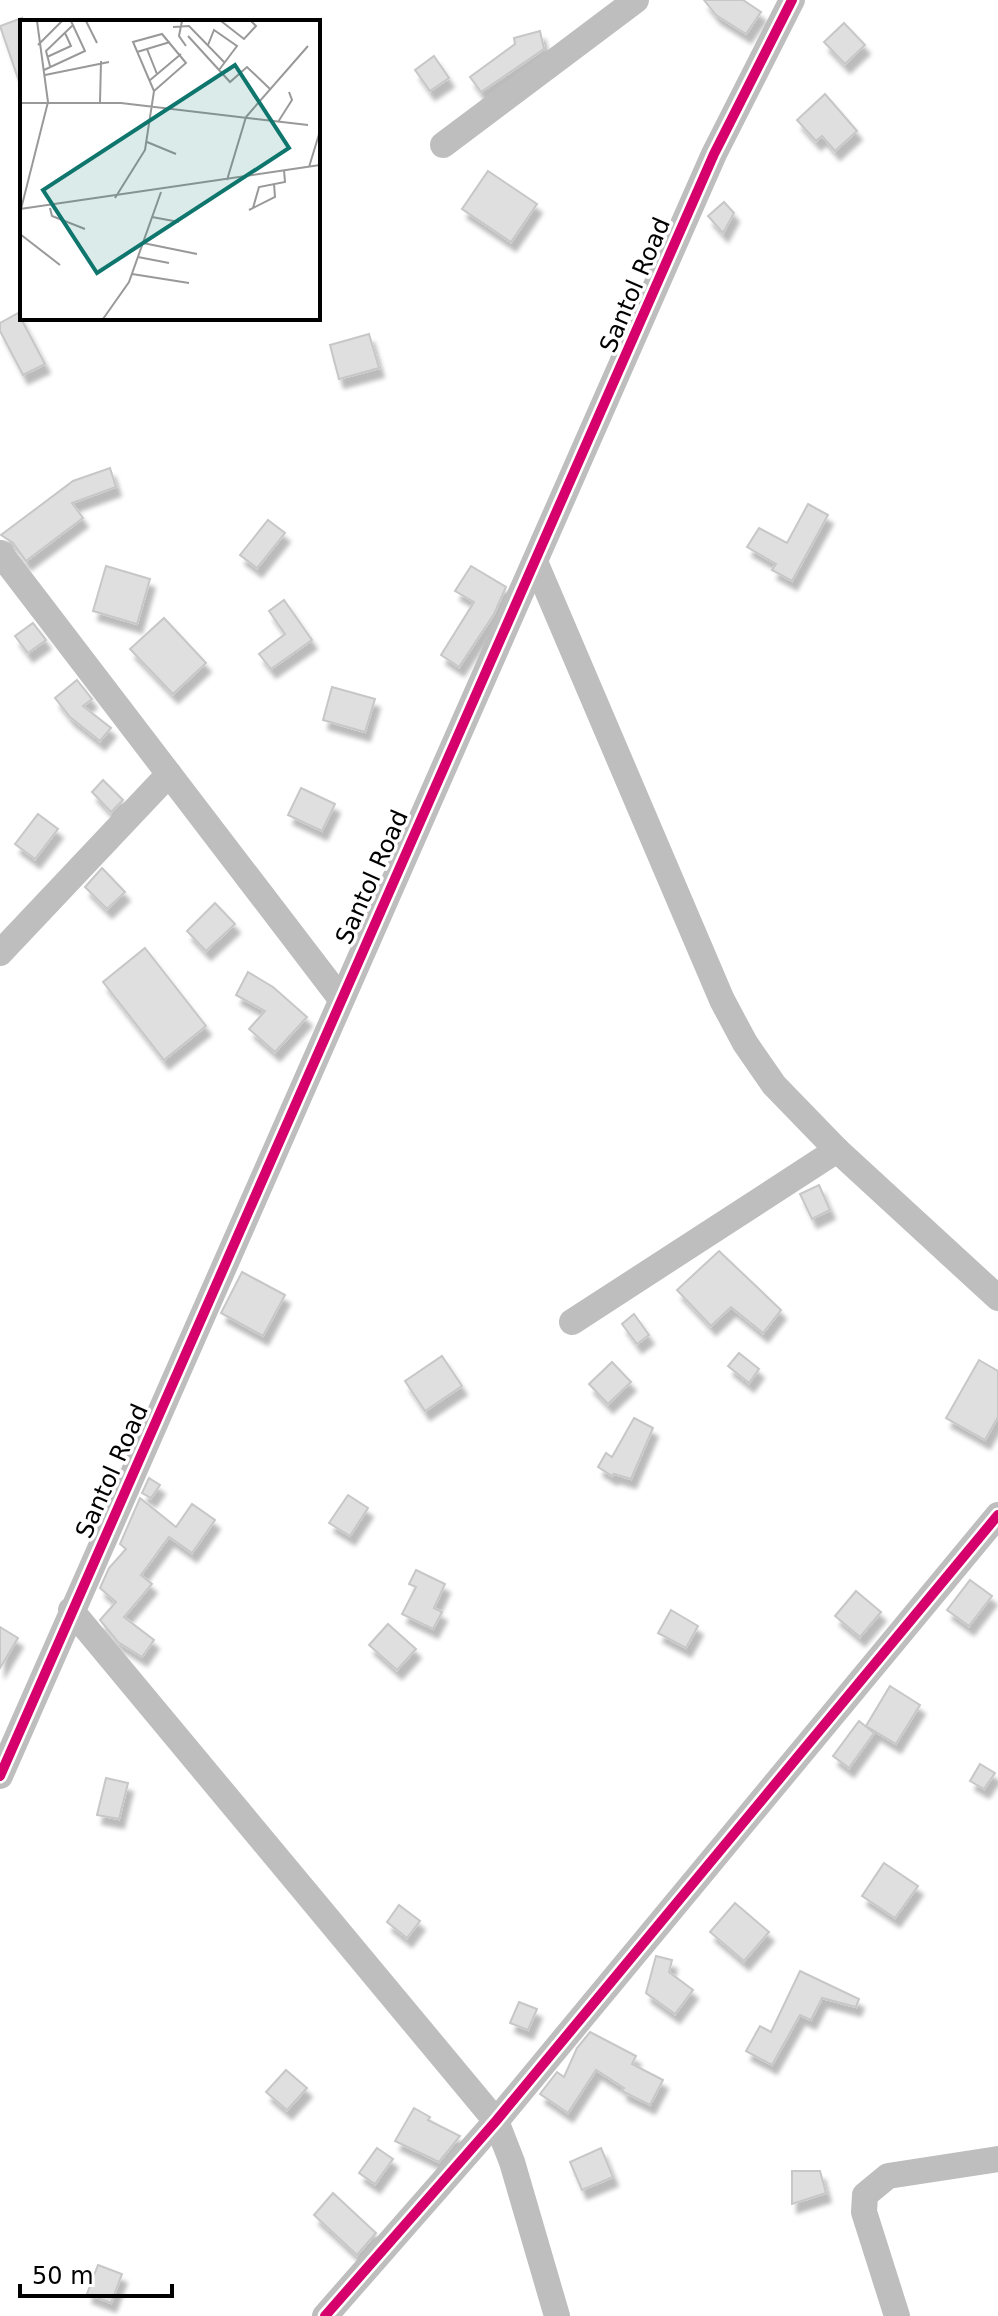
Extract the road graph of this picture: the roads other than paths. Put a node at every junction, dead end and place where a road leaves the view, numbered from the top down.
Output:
1 (636, 0) edge
2 (792, 0) edge
3 (443, 145) dead end
4 (1, 557) edge
5 (536, 564) junction
6 (169, 774) junction
7 (0, 953) edge
8 (341, 999) junction
9 (837, 1150) junction
10 (998, 1298) edge
11 (572, 1322) dead end
12 (998, 1515) edge
13 (71, 1610) junction
14 (0, 1776) edge
15 (496, 2121) junction
16 (998, 2159) edge
17 (325, 2316) edge
18 (557, 2316) edge
19 (897, 2316) edge

1 - 3 street
2 - 5 street, Santol Road
4 - 6 street
5 - 8 street, Santol Road
5 - 9 street
6 - 7 street
6 - 8 street
8 - 13 street, Santol Road
9 - 10 street
9 - 11 street
12 - 15 street
13 - 14 street, Santol Road
13 - 15 street
15 - 17 street
15 - 18 street
16 - 19 street

